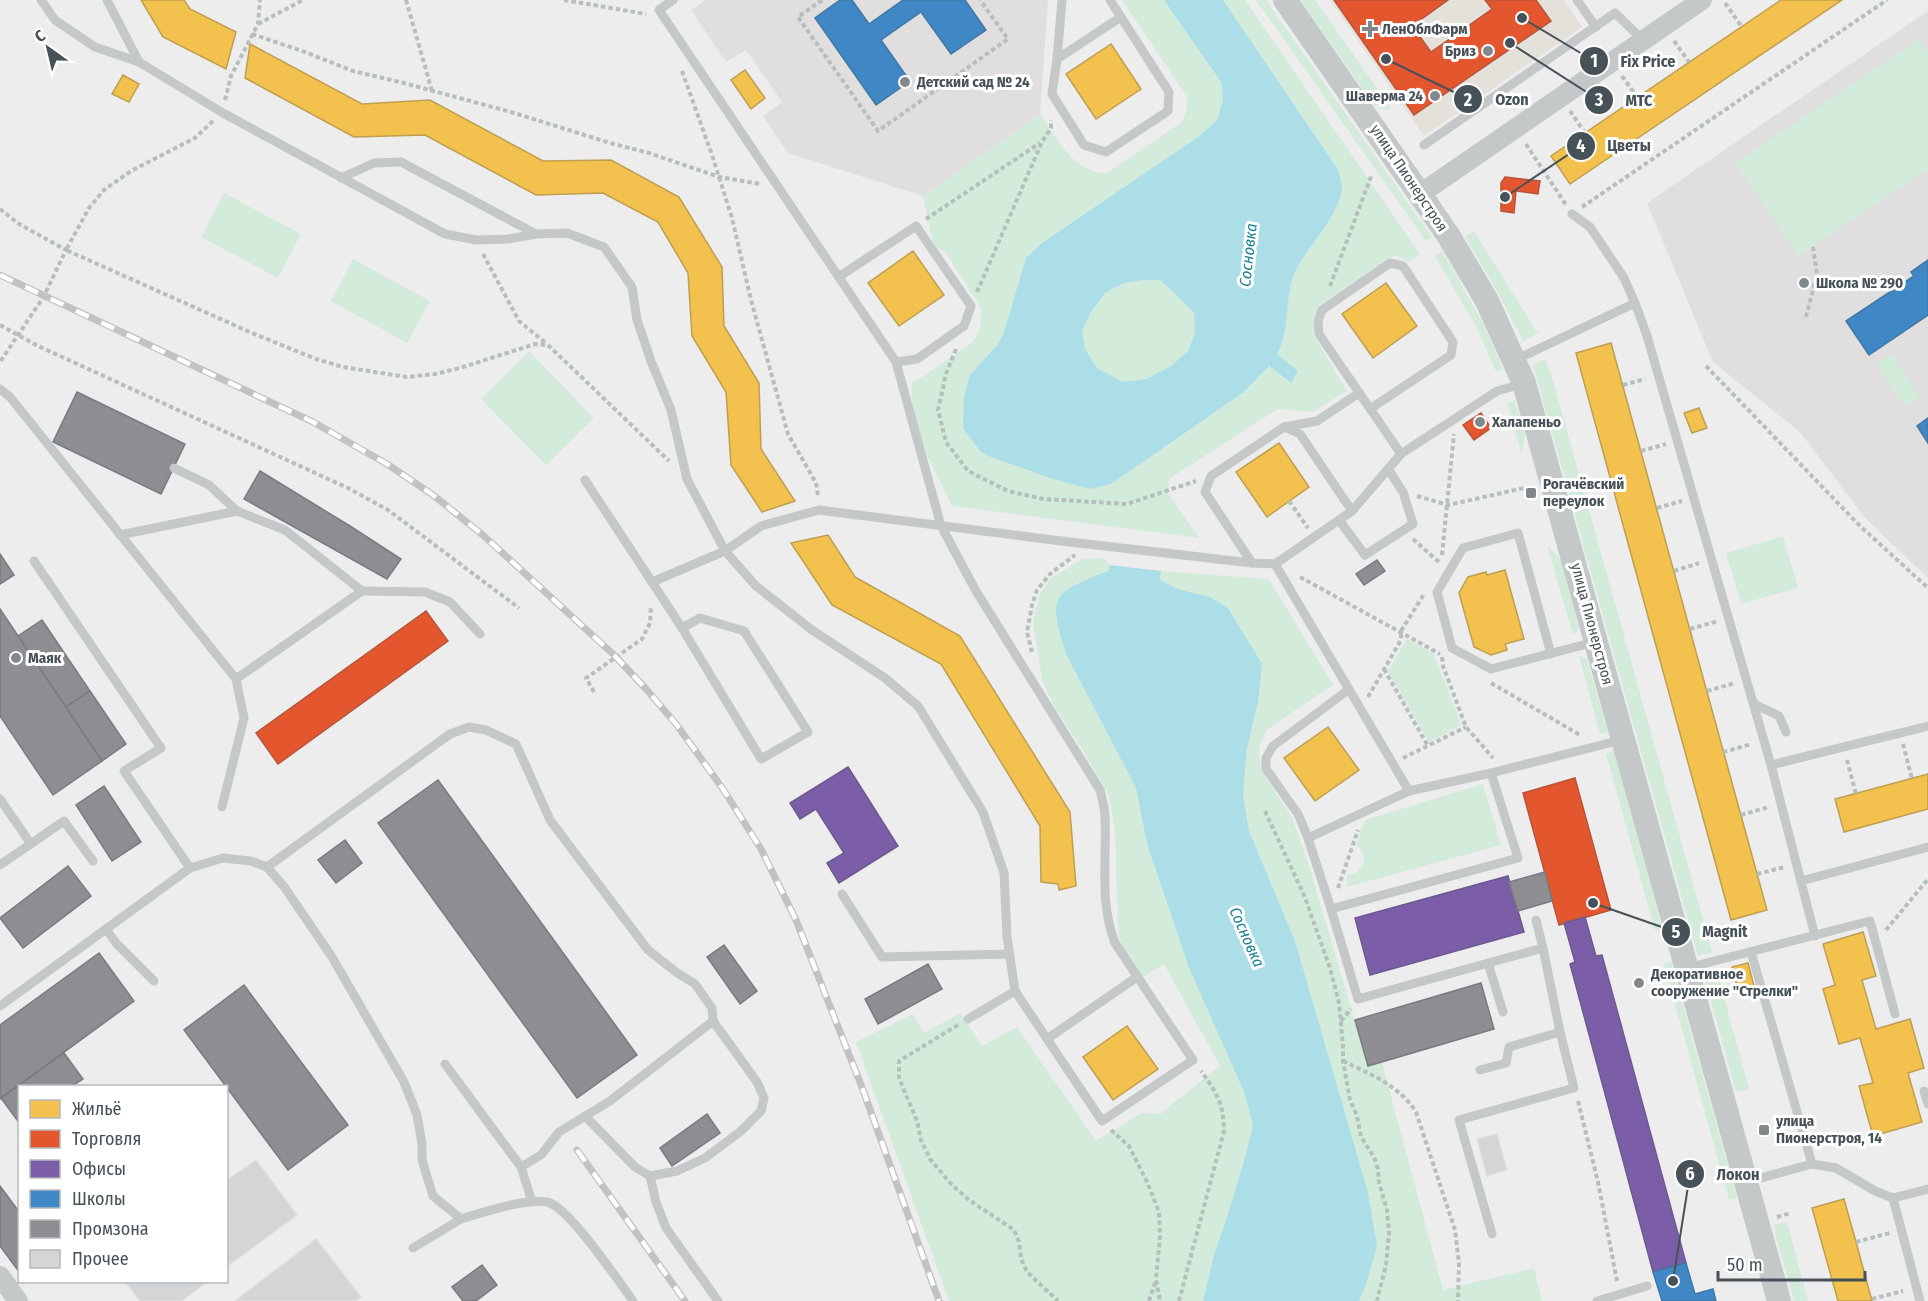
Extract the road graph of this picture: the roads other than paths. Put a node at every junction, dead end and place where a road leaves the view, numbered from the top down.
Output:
1 (40, 0) edge
2 (107, 0) edge
3 (673, 0) edge
4 (1062, 0) edge
5 (1110, 0) edge
6 (1285, 0) edge
7 (1577, 0) edge
8 (1702, 0) edge
9 (1121, 17) junction
10 (1596, 27) junction
11 (1643, 40) junction
12 (1057, 59) junction
13 (139, 62) junction
14 (1424, 146) dead end
15 (341, 178) junction
16 (1420, 194) junction
17 (1572, 214) road end
18 (536, 234) junction
19 (840, 276) junction
20 (1635, 303) junction
21 (1515, 360) junction
22 (896, 362) junction
23 (1524, 383) junction
24 (0, 389) edge
25 (1359, 393) junction
26 (1370, 409) junction
27 (1284, 427) junction
28 (1401, 454) junction
29 (174, 468) dead end
30 (1388, 470) junction
31 (585, 480) dead end
32 (1352, 511) junction
33 (237, 512) junction
34 (1339, 520) junction
35 (941, 526) junction
36 (120, 535) junction
37 (725, 551) junction
38 (34, 561) dead end
39 (1252, 563) junction
40 (1275, 564) junction
41 (652, 582) junction
42 (362, 591) junction
43 (682, 628) junction
44 (480, 634) dead end
45 (1597, 642) junction
46 (1551, 654) junction
47 (236, 679) junction
48 (1348, 690) junction
49 (1753, 702) junction
50 (1928, 726) edge
51 (1786, 732) dead end
52 (1624, 740) junction
53 (1771, 765) junction
54 (1491, 773) junction
55 (1408, 791) junction
56 (0, 799) edge
57 (222, 807) dead end
58 (1308, 838) junction
59 (31, 844) junction
60 (1928, 847) edge
61 (93, 861) dead end
62 (0, 865) edge
63 (267, 867) junction
64 (190, 868) junction
65 (1801, 881) junction
66 (842, 894) dead end
67 (1331, 909) junction
68 (1536, 920) dead end
69 (106, 929) junction
70 (1815, 936) junction
71 (1543, 948) junction
72 (1751, 952) junction
73 (1009, 954) junction
74 (1488, 963) junction
75 (1687, 968) junction
76 (1137, 977) junction
77 (154, 981) dead end
78 (1015, 991) junction
79 (0, 1006) edge
80 (1503, 1012) dead end
81 (1895, 1014) dead end
82 (968, 1019) road end
83 (713, 1021) junction
84 (1560, 1032) junction
85 (1047, 1039) junction
86 (445, 1064) dead end
87 (1480, 1070) dead end
88 (1924, 1091) dead end
89 (1928, 1104) edge
90 (585, 1116) junction
91 (1812, 1164) junction
92 (521, 1167) junction
93 (650, 1176) junction
94 (1746, 1182) junction
95 (1928, 1189) edge
96 (1893, 1198) junction
97 (532, 1202) junction
98 (461, 1220) junction
99 (1492, 1234) dead end
100 (413, 1248) dead end
101 (0, 1276) edge
102 (1647, 1286) dead end
103 (18, 1301) edge
104 (633, 1301) edge
105 (718, 1301) edge
106 (1597, 1301) edge
107 (1779, 1301) edge
108 (1920, 1301) edge

1 - 13 lane
2 - 13 lane
3 - 19 lane
4 - 12 lane
5 - 9 lane
6 - 16 street, улица Пионерстроя
7 - 10 lane
8 - 11 street
9 - 12 lane
9 - 12 lane
10 - 11 lane
10 - 14 lane
11 - 16 street
13 - 15 lane
15 - 18 lane
15 - 18 lane
16 - 21 street, улица Пионерстроя
17 - 20 lane
18 - 37 lane
19 - 22 lane
19 - 22 lane
20 - 21 lane
20 - 49 lane
21 - 23 street, улица Пионерстроя
22 - 35 lane
23 - 28 lane
23 - 45 street, улица Пионерстроя
24 - 36 lane
25 - 26 lane
25 - 26 lane
25 - 27 lane
26 - 28 lane
27 - 32 lane
27 - 39 lane
28 - 30 lane
29 - 33 lane
30 - 32 lane
30 - 34 lane
31 - 41 lane
32 - 34 lane
33 - 36 lane
33 - 42 lane
34 - 40 lane
35 - 37 lane
35 - 39 lane
35 - 76 lane
36 - 47 lane
37 - 41 lane
37 - 73 lane
38 - 64 lane
39 - 40 lane
40 - 48 lane
41 - 43 lane
42 - 44 lane
42 - 47 lane
43 - 43 lane
45 - 46 lane
45 - 52 street, улица Пионерстроя
46 - 46 lane
47 - 57 lane
48 - 55 lane
48 - 58 lane
49 - 51 lane
49 - 53 lane
50 - 53 lane
52 - 54 lane
52 - 75 street, улица Пионерстроя
53 - 65 lane
54 - 55 lane
54 - 67 lane
55 - 58 lane
56 - 59 lane
58 - 67 lane
59 - 61 lane
59 - 62 lane
60 - 65 lane
63 - 64 lane
63 - 83 lane
63 - 98 lane
64 - 69 lane
65 - 70 lane
66 - 73 lane
67 - 74 lane
68 - 71 lane
69 - 77 lane
69 - 79 lane
70 - 72 lane
70 - 81 lane
71 - 74 lane
71 - 84 lane
72 - 75 lane
72 - 91 lane
73 - 78 lane
74 - 80 lane
75 - 94 street, улица Пионерстроя
76 - 85 lane
76 - 85 lane
78 - 82 lane
78 - 85 lane
83 - 90 lane
83 - 93 lane
84 - 87 lane
84 - 99 lane
86 - 92 lane
88 - 89 lane
90 - 92 lane
90 - 93 lane
91 - 94 lane
91 - 96 lane
92 - 97 lane
93 - 105 lane
94 - 107 street, улица Пионерстроя
95 - 96 lane
96 - 108 lane
97 - 98 lane
97 - 104 lane
98 - 100 lane
101 - 103 street
102 - 106 lane

